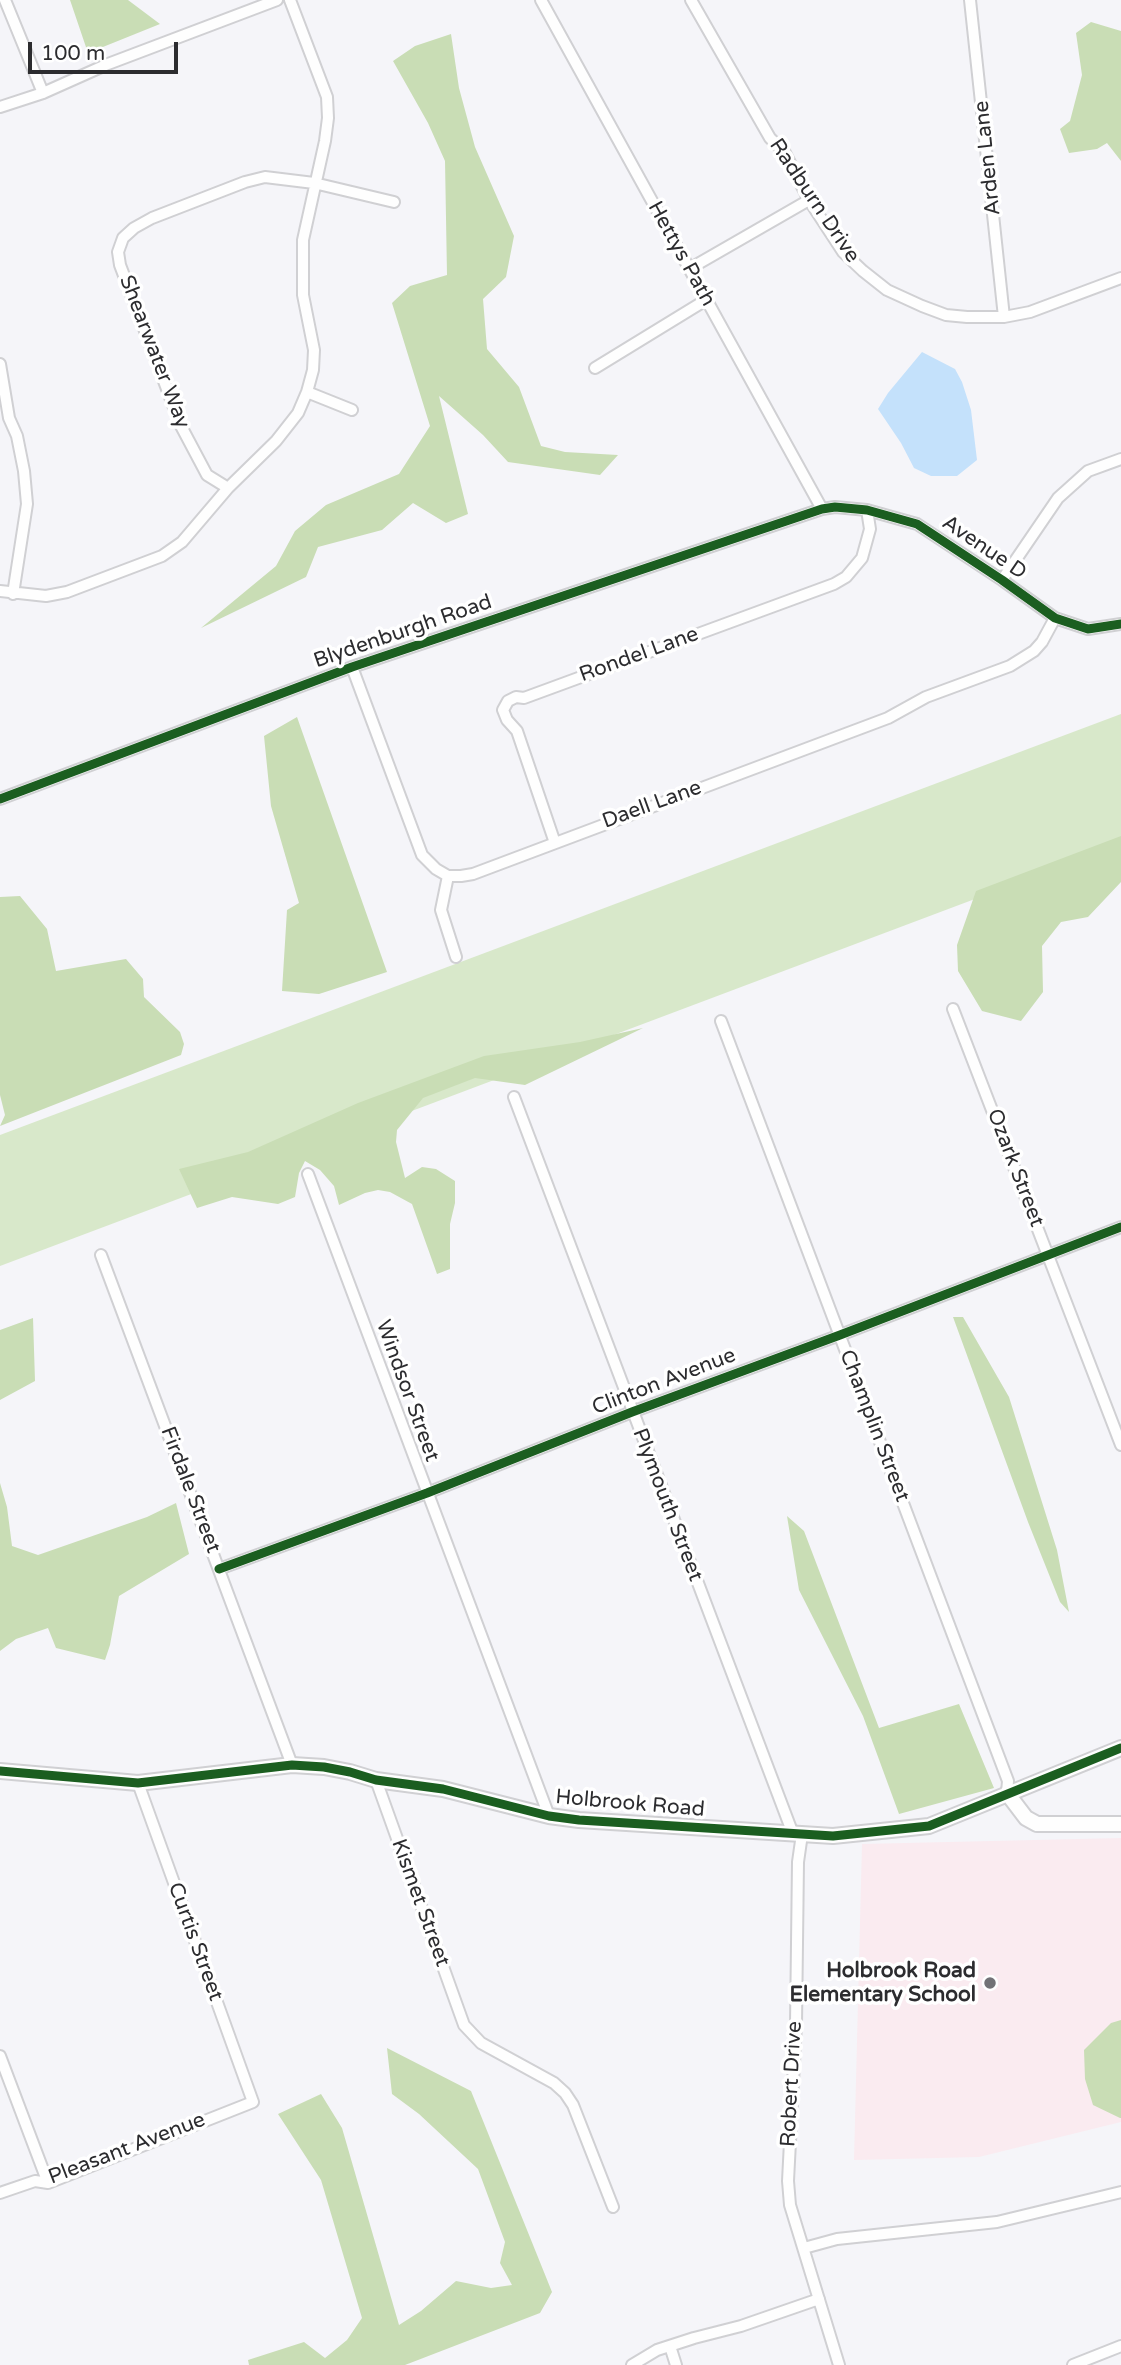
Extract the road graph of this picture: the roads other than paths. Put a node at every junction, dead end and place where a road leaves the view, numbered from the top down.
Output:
1 (5, 0) edge
2 (277, 0) edge
3 (290, 0) edge
4 (541, 0) edge
5 (691, 0) edge
6 (970, 0) edge
7 (43, 93) junction
8 (0, 107) edge
9 (314, 183) junction
10 (809, 200) junction
11 (394, 202) dead end
12 (689, 269) junction
13 (1121, 278) edge
14 (706, 300) junction
15 (1004, 317) junction
16 (0, 364) edge
17 (595, 368) dead end
18 (307, 392) junction
19 (352, 410) dead end
20 (1121, 459) edge
21 (228, 488) junction
22 (822, 509) junction
23 (867, 510) junction
24 (1002, 580) junction
25 (0, 591) edge
26 (13, 594) junction
27 (1055, 618) junction
28 (1121, 624) edge
29 (352, 667) junction
30 (0, 799) edge
31 (555, 843) junction
32 (447, 876) junction
33 (456, 957) dead end
34 (953, 1009) dead end
35 (721, 1021) dead end
36 (514, 1097) dead end
37 (308, 1174) dead end
38 (1121, 1227) edge
39 (101, 1255) dead end
40 (1048, 1256) junction
41 (840, 1335) junction
42 (632, 1412) junction
43 (1121, 1445) edge
44 (427, 1493) junction
45 (219, 1569) junction
46 (1121, 1748) edge
47 (292, 1765) junction
48 (0, 1771) edge
49 (376, 1780) junction
50 (138, 1783) junction
51 (1007, 1793) junction
52 (549, 1816) junction
53 (1121, 1824) edge
54 (798, 1834) junction
55 (0, 2056) edge
56 (253, 2102) joint
57 (48, 2183) junction
58 (1121, 2192) edge
59 (0, 2193) edge
60 (612, 2207) dead end
61 (806, 2247) junction
62 (819, 2299) junction
63 (670, 2346) junction
64 (1121, 2346) edge
65 (632, 2365) edge
66 (676, 2365) edge
67 (839, 2365) edge
68 (1073, 2365) edge

1 - 7 street
2 - 7 street
3 - 9 street
4 - 12 street, Hettys Path
5 - 10 street, Radburn Drive
6 - 15 street, Arden Lane
7 - 8 street
9 - 11 street, Shearwater Way
9 - 18 street
9 - 21 street, Shearwater Way
10 - 12 street
10 - 15 street, Radburn Drive
12 - 14 street, Hettys Path
13 - 15 street, Radburn Drive
14 - 17 street
14 - 22 street, Hettys Path
16 - 26 street
18 - 19 street
18 - 21 street
20 - 24 street
21 - 26 street
22 - 23 street, Avenue D
22 - 29 street, Blydenburgh Road
23 - 24 street, Avenue D
23 - 31 street, Rondel Lane
24 - 27 street, Avenue D
25 - 26 street
27 - 28 street, Avenue D
27 - 31 street, Daell Lane
29 - 30 street, Blydenburgh Road
29 - 32 street
31 - 32 street, Daell Lane
32 - 33 street
34 - 40 street, Ozark Street
35 - 41 street, Champlin Street
36 - 42 street, Plymouth Street
37 - 44 street, Windsor Street
38 - 40 street, Clinton Avenue
39 - 45 street, Firdale Street
40 - 41 street, Clinton Avenue
40 - 43 street, Ozark Street
41 - 42 street, Clinton Avenue
41 - 51 street, Champlin Street
42 - 44 street, Clinton Avenue
42 - 54 street, Plymouth Street
44 - 45 street, Clinton Avenue
44 - 52 street, Windsor Street
45 - 47 street, Firdale Street
46 - 51 street, Holbrook Road
47 - 49 street, Holbrook Road
47 - 50 street, Holbrook Road
48 - 50 street, Holbrook Road
49 - 52 street, Holbrook Road
49 - 60 street, Kismet Street
50 - 56 street, Curtis Street
51 - 53 street
51 - 54 street, Holbrook Road
52 - 54 street, Holbrook Road
54 - 61 street, Robert Drive
55 - 57 street
56 - 57 street, Pleasant Avenue
57 - 59 street, Pleasant Avenue
58 - 61 street
61 - 62 street, Robert Drive
62 - 63 street
62 - 67 street, Robert Drive
63 - 65 street
63 - 66 street
64 - 68 street

